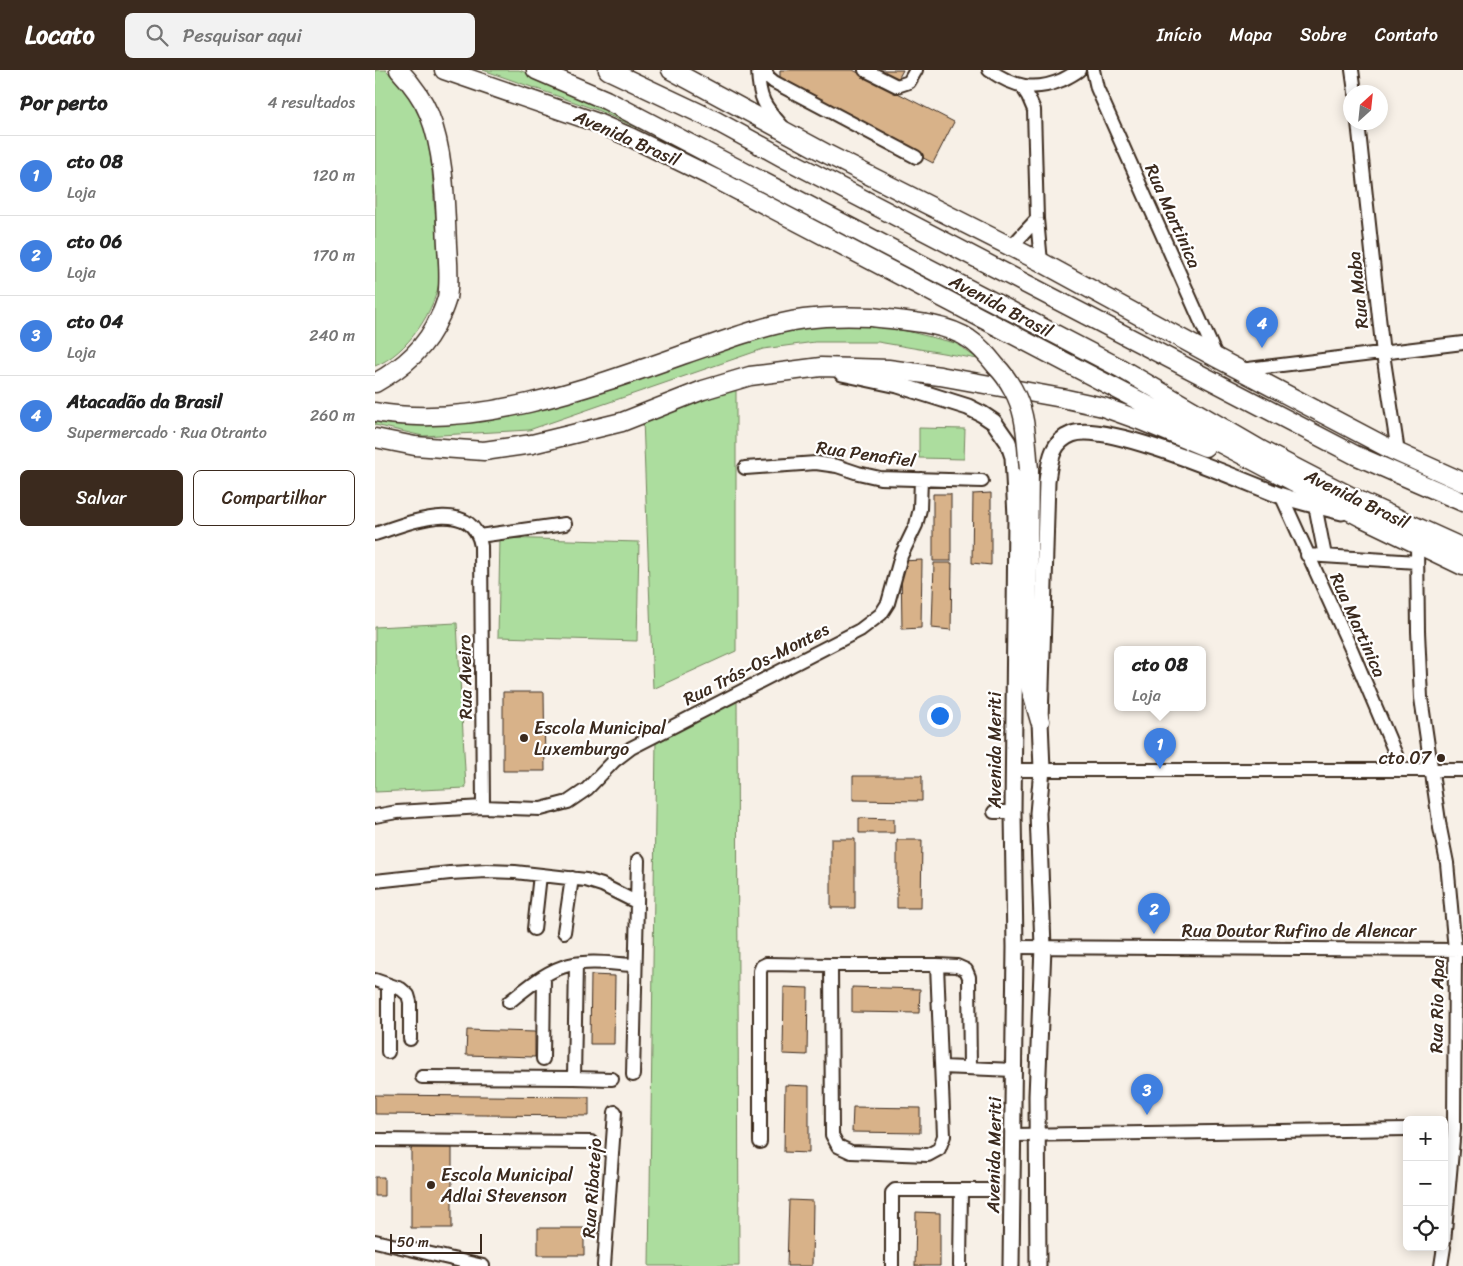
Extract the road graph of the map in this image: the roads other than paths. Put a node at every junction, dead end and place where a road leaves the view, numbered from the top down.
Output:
1 (399, 70) edge
2 (445, 70) edge
3 (536, 70) edge
4 (608, 70) edge
5 (671, 70) edge
6 (686, 70) edge
7 (758, 70) edge
8 (765, 70) edge
9 (865, 70) edge
10 (916, 70) edge
11 (989, 70) edge
12 (1093, 70) edge
13 (1352, 70) edge
14 (1078, 71) edge
15 (1021, 85) junction
16 (1354, 85) edge
17 (1047, 86) junction
18 (1097, 88) junction
19 (720, 97) junction
20 (1034, 110) junction
21 (1359, 130) edge
22 (787, 133) junction
23 (916, 158) dead end
24 (1037, 219) junction
25 (1011, 247) junction
26 (1041, 262) junction
27 (1059, 272) junction
28 (1463, 344) edge
29 (1383, 354) junction
30 (1217, 358) junction
31 (821, 367) junction
32 (1240, 370) junction
33 (375, 383) edge
34 (1265, 407) junction
35 (375, 412) edge
36 (375, 438) edge
37 (1398, 452) junction
38 (745, 468) dead end
39 (921, 479) junction
40 (982, 480) dead end
41 (1463, 482) edge
42 (1281, 495) junction
43 (1311, 497) junction
44 (1463, 502) edge
45 (565, 524) dead end
46 (375, 534) edge
47 (480, 541) junction
48 (1463, 548) edge
49 (1417, 553) junction
50 (1307, 555) junction
51 (1325, 556) junction
52 (1463, 566) edge
53 (1040, 720) junction
54 (1041, 769) junction
55 (1402, 769) junction
56 (1014, 770) junction
57 (1463, 770) edge
58 (1432, 771) junction
59 (483, 807) junction
60 (994, 812) dead end
61 (1013, 812) junction
62 (375, 816) edge
63 (639, 860) dead end
64 (540, 875) junction
65 (572, 878) junction
66 (375, 880) edge
67 (636, 902) junction
68 (534, 929) dead end
69 (564, 932) dead end
70 (1015, 947) junction
71 (1043, 947) junction
72 (1459, 950) edge
73 (576, 964) junction
74 (635, 964) junction
75 (831, 965) junction
76 (937, 965) junction
77 (545, 976) junction
78 (375, 980) edge
79 (388, 985) junction
80 (509, 1002) dead end
81 (410, 1039) dead end
82 (388, 1052) dead end
83 (543, 1059) dead end
84 (943, 1067) junction
85 (970, 1068) junction
86 (1014, 1070) junction
87 (633, 1075) dead end
88 (423, 1077) dead end
89 (574, 1078) junction
90 (612, 1079) dead end
91 (615, 1112) dead end
92 (1449, 1128) edge
93 (1403, 1129) edge
94 (1037, 1133) junction
95 (1013, 1135) junction
96 (375, 1140) edge
97 (591, 1142) dead end
98 (761, 1142) dead end
99 (961, 1190) junction
100 (992, 1190) dead end
101 (1446, 1206) edge
102 (375, 1241) edge
103 (1443, 1251) edge
104 (483, 1266) edge
105 (604, 1266) edge
106 (892, 1266) edge
107 (960, 1266) edge
108 (1011, 1266) edge
109 (1038, 1266) edge
110 (1441, 1266) edge

1 - 33 highway
2 - 43 highway, Avenida Brasil
3 - 48 highway, Avenida Brasil
4 - 34 highway, Avenida Brasil
5 - 19 highway
6 - 19 highway
7 - 22 street
8 - 23 street
9 - 10 street
11 - 15 street
12 - 18 street, Rua Martinica
13 - 16 street
14 - 17 street
14 - 18 street, Rua Martinica
15 - 17 street
15 - 20 street
17 - 20 street
18 - 30 street, Rua Martinica
19 - 22 highway
20 - 24 street
21 - 29 street, Rua Maba
22 - 25 highway
24 - 25 street
24 - 26 street
25 - 26 highway
26 - 27 highway
27 - 30 highway
27 - 34 highway
28 - 29 street
29 - 32 street
29 - 37 street, Rua Maba
30 - 32 highway
31 - 36 highway
31 - 43 highway
31 - 56 main road, Avenida Meriti
32 - 37 highway
34 - 44 highway, Avenida Brasil
35 - 53 highway, bridge
37 - 41 highway
38 - 39 street, Rua Penafiel
39 - 40 street, Rua Penafiel
39 - 59 street, Rua Trás-Os-Montes
42 - 43 main road, Avenida Brasil
42 - 50 street, Rua Martinica
42 - 53 main road, Avenida Brasil
43 - 49 highway, Avenida Brasil
43 - 51 street
45 - 47 street
46 - 47 street
47 - 59 street, Rua Aveiro
49 - 51 street
49 - 52 highway, Avenida Brasil
49 - 58 street
50 - 51 street
50 - 55 street, Rua Martinica
53 - 54 main road
54 - 55 street
54 - 56 street
54 - 71 main road
55 - 58 street
56 - 61 main road, Avenida Meriti
57 - 58 street
58 - 72 street, Rua Rio Apa
59 - 62 street, Rua Trás-Os-Montes
60 - 61 street
61 - 70 main road, Avenida Meriti
63 - 67 street
64 - 65 street
64 - 66 street
64 - 68 street
65 - 67 street
65 - 69 street
67 - 74 street
70 - 71 street, Rua Doutor Rufino de Alencar
70 - 86 main road, Avenida Meriti
71 - 72 street, Rua Doutor Rufino de Alencar
71 - 94 main road
72 - 92 street, Rua Rio Apa
73 - 74 street
73 - 77 street
73 - 89 street
74 - 87 street
75 - 76 street
75 - 84 street
75 - 98 street
76 - 84 street
76 - 85 street
77 - 80 street
77 - 83 street
78 - 79 street
79 - 81 street
79 - 82 street
84 - 85 street
85 - 86 street
86 - 95 main road, Avenida Meriti
88 - 89 street
89 - 90 street
91 - 105 street, Rua Ribatejo
92 - 101 street, Rua Rio Apa
93 - 94 street
94 - 95 street
94 - 109 main road
95 - 108 main road, Avenida Meriti
96 - 97 street
99 - 100 street
99 - 106 street
99 - 107 street
102 - 104 street
103 - 110 street

